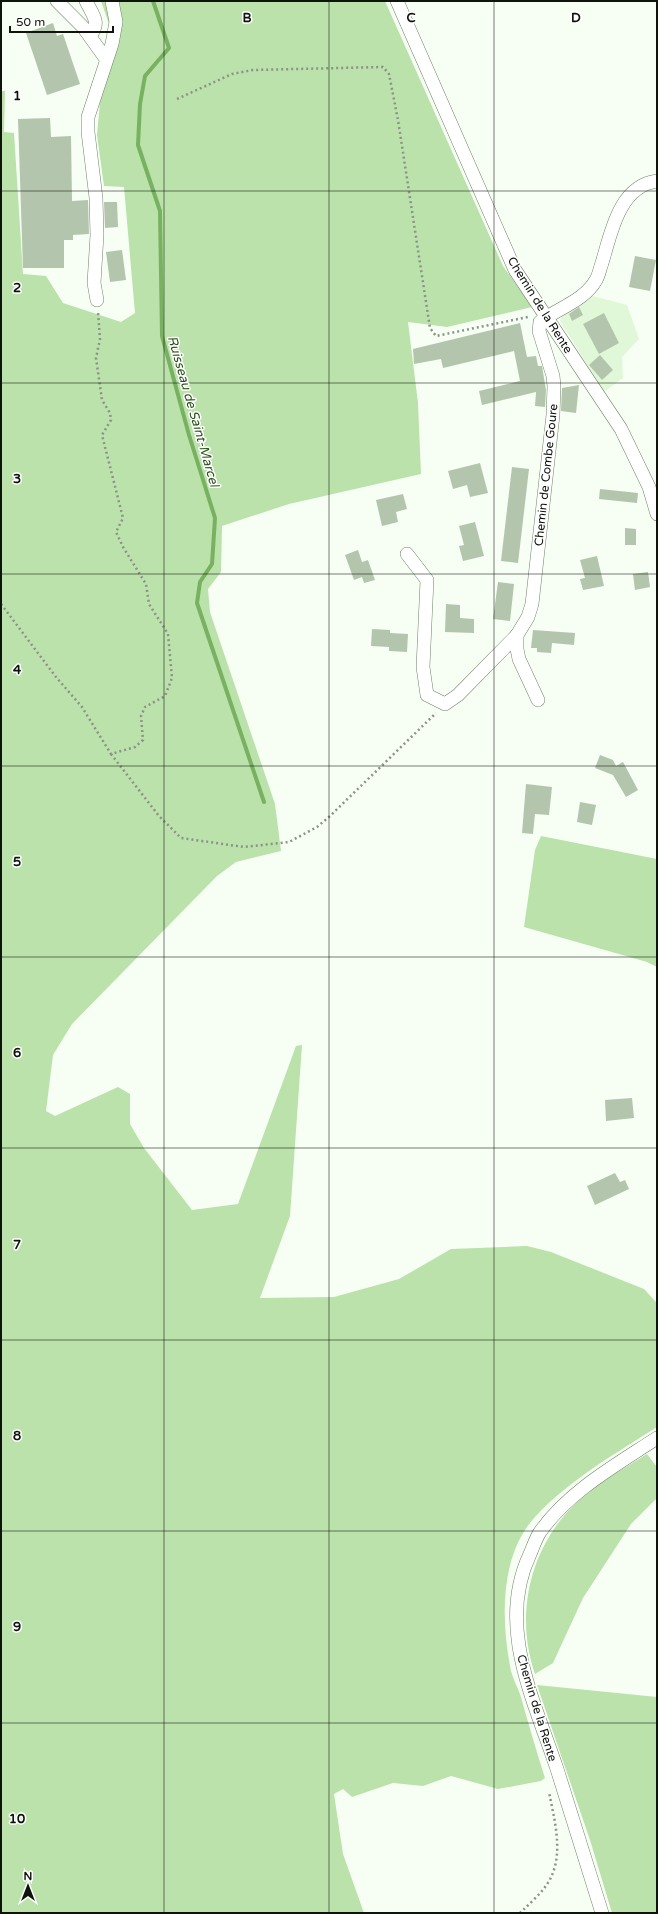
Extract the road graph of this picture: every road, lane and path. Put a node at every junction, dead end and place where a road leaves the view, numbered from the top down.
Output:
1 (57, 1) edge
2 (86, 1) edge
3 (112, 1) edge
4 (397, 1) edge
5 (90, 36) junction
6 (106, 59) junction
7 (177, 99) dead end
8 (657, 181) edge
9 (97, 300) joint
10 (543, 319) junction
11 (657, 514) edge
12 (407, 554) dead end
13 (1, 604) edge
14 (517, 635) junction
15 (538, 700) dead end
16 (445, 704) junction
17 (111, 754) junction
18 (657, 1438) edge
19 (549, 1790) dead end
20 (520, 1913) edge
21 (602, 1913) edge

1 - 5 street
2 - 5 street
3 - 6 street
4 - 10 street, Chemin de la Rente
5 - 6 street
6 - 9 street
7 - 10 path
8 - 10 street
9 - 17 path
10 - 11 street, Chemin de la Rente
10 - 14 street, Chemin de Combe Goure
12 - 16 street
13 - 17 path
14 - 15 street
14 - 16 street, Chemin de Combe Goure
16 - 17 path
18 - 21 street, Chemin de la Rente
19 - 20 path

